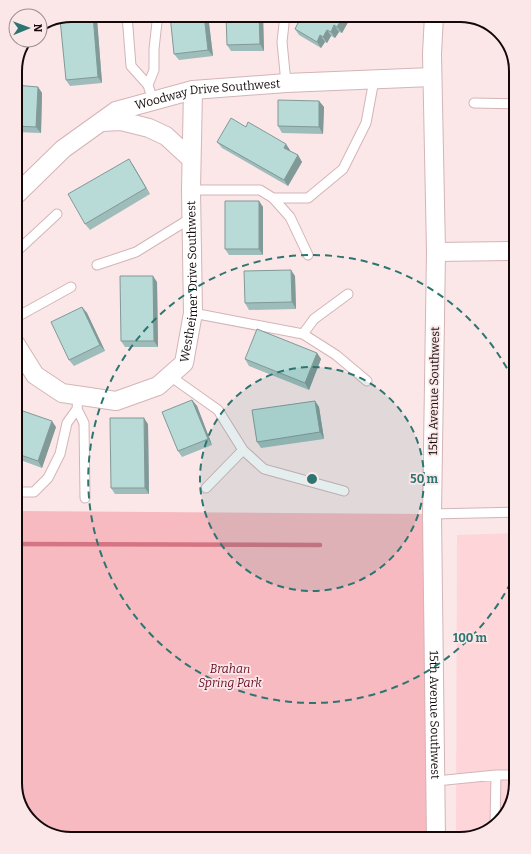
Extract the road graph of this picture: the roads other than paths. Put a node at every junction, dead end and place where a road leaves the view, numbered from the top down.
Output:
1 (128, 22) edge
2 (156, 22) edge
3 (284, 22) edge
4 (434, 22) edge
5 (432, 77) junction
6 (374, 80) junction
7 (286, 83) junction
8 (192, 90) junction
9 (151, 93) junction
10 (474, 103) dead end
11 (509, 104) edge
12 (101, 122) junction
13 (192, 159) junction
14 (22, 188) edge
15 (191, 190) junction
16 (273, 198) junction
17 (57, 214) dead end
18 (192, 218) junction
19 (22, 246) edge
20 (509, 251) edge
21 (436, 252) junction
22 (308, 255) dead end
23 (97, 265) dead end
24 (71, 287) dead end
25 (348, 294) dead end
26 (193, 313) junction
27 (22, 314) edge
28 (303, 334) junction
29 (22, 355) edge
30 (170, 376) junction
31 (367, 380) dead end
32 (77, 402) junction
33 (243, 450) junction
34 (206, 488) dead end
35 (344, 491) dead end
36 (22, 492) edge
37 (85, 498) dead end
38 (509, 512) edge
39 (432, 514) junction
40 (509, 774) edge
41 (496, 775) junction
42 (436, 781) junction
43 (495, 817) edge
44 (436, 832) edge

1 - 9 lane
2 - 9 lane
3 - 7 lane
4 - 5 street, 15th Avenue Southwest
5 - 6 street, Woodway Drive Southwest
5 - 21 street, 15th Avenue Southwest
6 - 7 street, Woodway Drive Southwest
6 - 16 lane
7 - 8 street, Woodway Drive Southwest
8 - 9 street, Woodway Drive Southwest
8 - 13 street, Westheimer Drive Southwest
9 - 12 street, Woodway Drive Southwest
10 - 11 lane
12 - 13 street
12 - 14 street, Woodway Drive Southwest
13 - 15 street, Westheimer Drive Southwest
15 - 16 lane
15 - 18 street, Westheimer Drive Southwest
16 - 22 lane
17 - 19 lane
18 - 23 lane
18 - 26 street, Westheimer Drive Southwest
20 - 21 street
21 - 39 street, 15th Avenue Southwest
24 - 27 lane
25 - 28 lane
26 - 28 lane
26 - 30 street, Westheimer Drive Southwest
28 - 31 lane
29 - 32 street, Westheimer Drive Southwest
30 - 32 street, Westheimer Drive Southwest
30 - 33 lane
32 - 36 lane
32 - 37 lane
33 - 34 lane
33 - 35 lane
38 - 39 lane
39 - 42 street, 15th Avenue Southwest
40 - 41 lane
41 - 42 lane
41 - 43 lane
42 - 44 street, 15th Avenue Southwest

